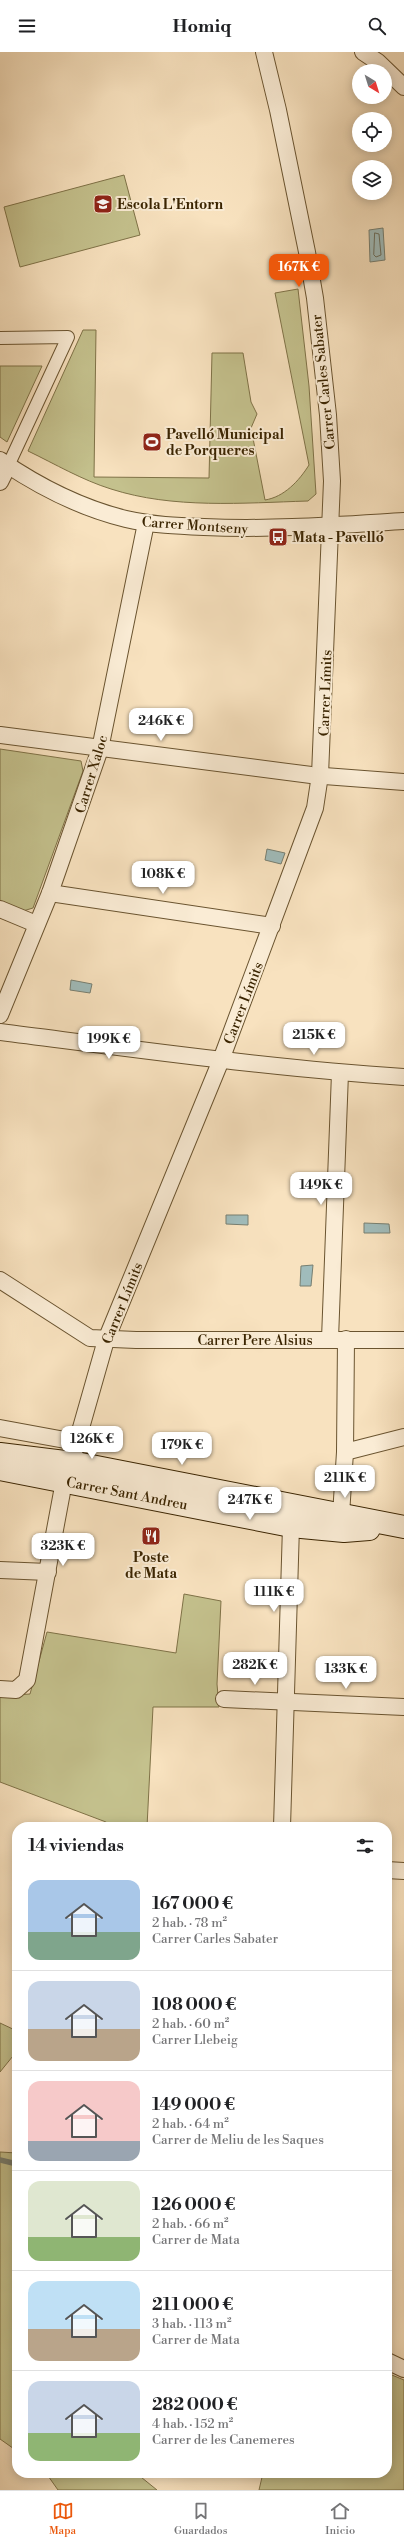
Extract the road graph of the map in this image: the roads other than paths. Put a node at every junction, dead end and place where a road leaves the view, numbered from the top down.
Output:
1 (264, 52) edge
2 (362, 52) edge
3 (404, 87) edge
4 (0, 338) edge
5 (4, 463) edge
6 (0, 482) edge
7 (404, 521) edge
8 (146, 523) junction
9 (329, 525) junction
10 (0, 735) edge
11 (100, 749) junction
12 (320, 775) junction
13 (404, 782) edge
14 (50, 893) junction
15 (0, 908) edge
16 (36, 924) junction
17 (272, 926) junction
18 (0, 1015) edge
19 (0, 1032) edge
20 (221, 1060) junction
21 (340, 1073) junction
22 (404, 1077) edge
23 (0, 1280) edge
24 (338, 1339) junction
25 (106, 1340) junction
26 (404, 1340) edge
27 (0, 1428) edge
28 (404, 1437) edge
29 (76, 1442) junction
30 (345, 1452) junction
31 (0, 1454) edge
32 (0, 1462) edge
33 (0, 1469) edge
34 (66, 1478) junction
35 (287, 1505) junction
36 (201, 1508) junction
37 (341, 1515) junction
38 (291, 1526) junction
39 (400, 1527) edge
40 (0, 1570) edge
41 (48, 1572) junction
42 (0, 1689) edge
43 (224, 1699) dead end
44 (286, 1701) junction
45 (404, 1707) edge
46 (282, 1822) edge
47 (392, 1870) edge
48 (404, 1871) edge
49 (392, 2364) edge
50 (404, 2369) edge

1 - 9 street, Carrer Carles Sabater
2 - 3 street
4 - 5 street
5 - 6 street
5 - 8 street, Carrer Montseny
7 - 9 street, Carrer Montseny
8 - 9 street, Carrer Montseny
8 - 11 street, Carrer Xaloc
9 - 12 street, Carrer Límits
10 - 11 street
11 - 12 street
11 - 14 street, Carrer Xaloc
12 - 13 street
12 - 17 street, Carrer Límits
14 - 16 street, Carrer Xaloc
14 - 17 street
15 - 16 street
16 - 18 street, Carrer Xaloc
17 - 20 street, Carrer Límits
19 - 20 street
20 - 21 street
20 - 25 street, Carrer Límits
21 - 22 street
21 - 24 street
23 - 25 street, Carrer Pere Alsius
24 - 25 street, Carrer Pere Alsius
24 - 26 street, Carrer Pere Alsius
24 - 30 street
25 - 29 street, Carrer Límits
27 - 29 street
28 - 30 street
29 - 34 street, Carrer Límits
30 - 37 street
31 - 34 main road, Carrer Sant Andreu
32 - 34 street
33 - 34 main road, Carrer Sant Andreu
34 - 35 main road
34 - 36 main road, Carrer Sant Andreu
34 - 41 street, Carrer Límits
35 - 36 street
35 - 37 main road
36 - 38 main road, Carrer Sant Andreu
37 - 39 main road
38 - 39 main road, Carrer Sant Andreu
38 - 44 street
40 - 41 street
41 - 42 street, Carrer Límits
43 - 44 street
44 - 45 street
44 - 46 street
47 - 48 street
49 - 50 street

